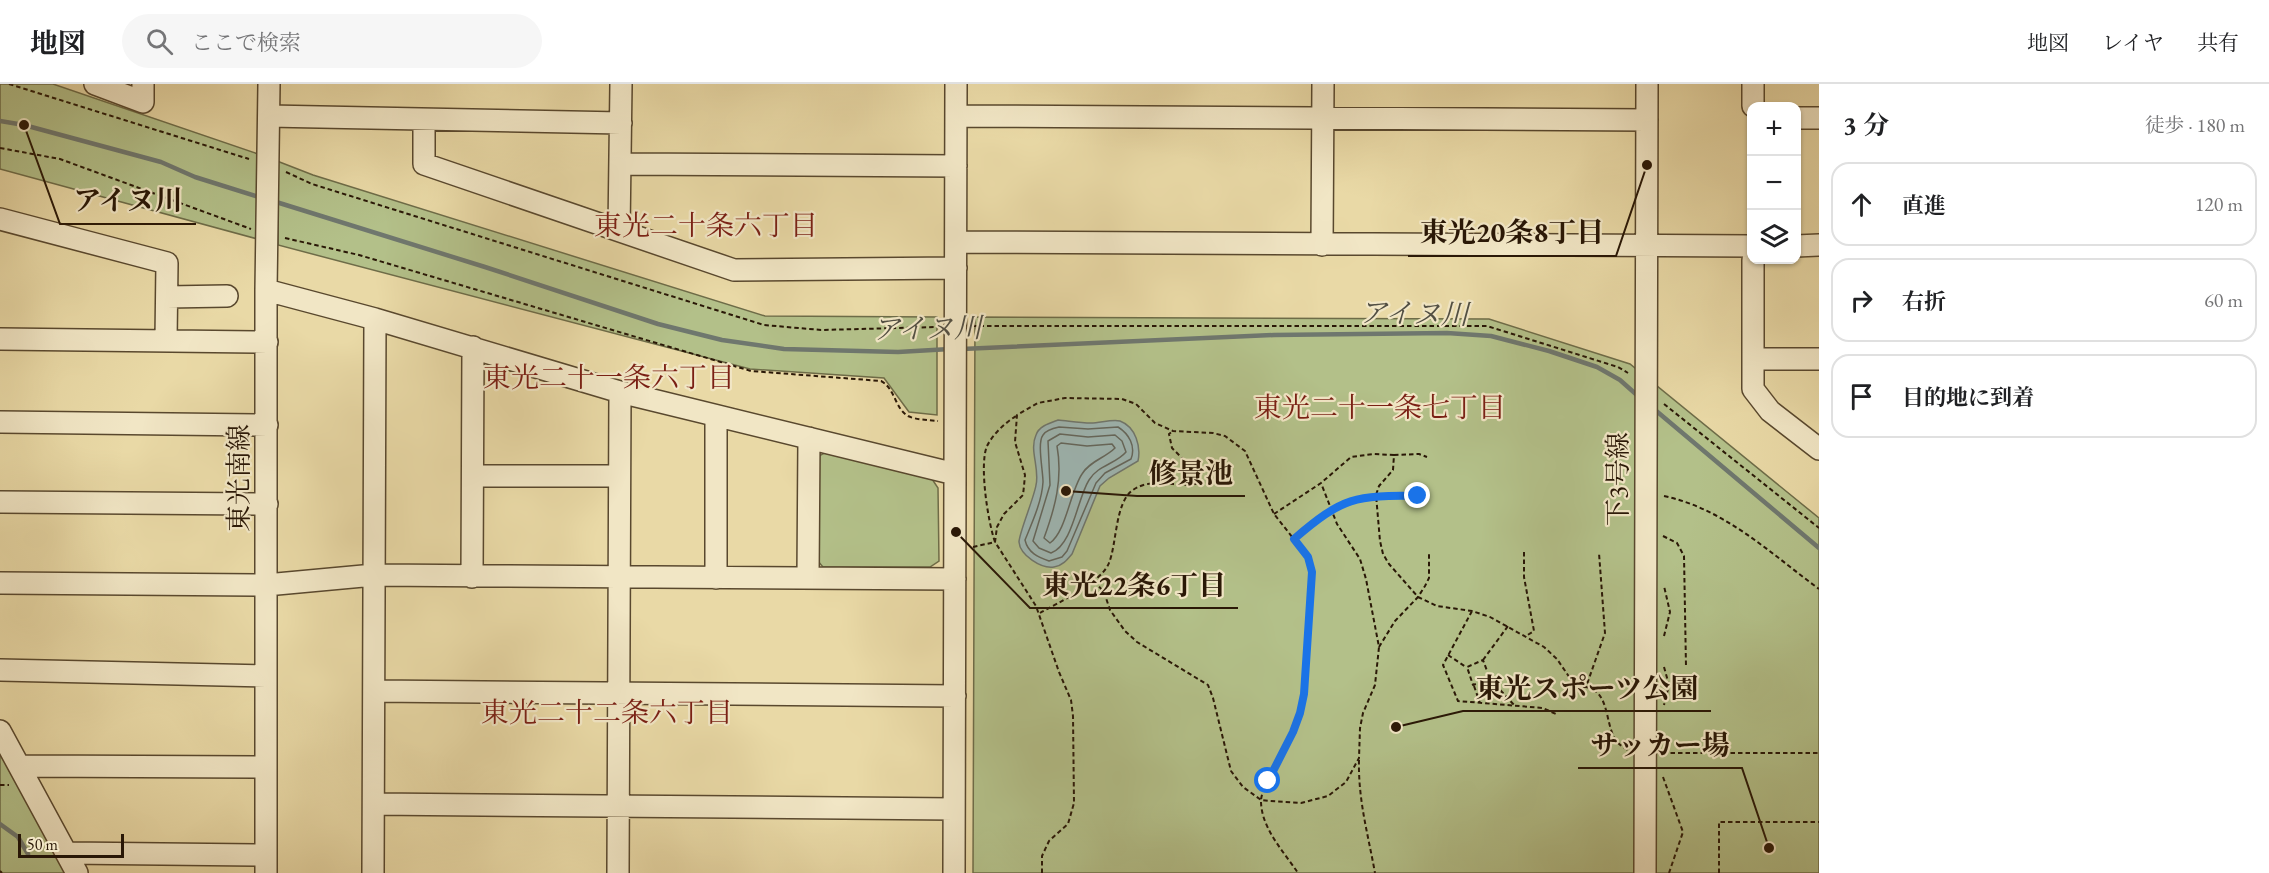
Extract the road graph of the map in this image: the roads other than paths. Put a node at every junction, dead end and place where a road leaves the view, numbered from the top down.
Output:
1 (95, 84) edge
2 (143, 84) edge
3 (269, 84) edge
4 (621, 84) edge
5 (956, 84) edge
6 (1323, 84) edge
7 (1647, 84) edge
8 (1753, 84) edge
9 (1753, 102) edge
10 (269, 116) junction
11 (956, 116) junction
12 (1323, 117) junction
13 (1801, 118) edge
14 (1819, 118) edge
15 (424, 120) junction
16 (1647, 120) junction
17 (621, 123) junction
18 (621, 164) junction
19 (956, 166) junction
20 (0, 219) edge
21 (619, 230) junction
22 (956, 242) junction
23 (1322, 245) junction
24 (1819, 245) edge
25 (1747, 246) edge
26 (1801, 246) edge
27 (1647, 247) junction
28 (1753, 264) edge
29 (956, 268) junction
30 (266, 290) junction
31 (227, 296) dead end
32 (167, 297) junction
33 (375, 318) junction
34 (0, 339) edge
35 (166, 340) junction
36 (267, 342) junction
37 (473, 347) junction
38 (1753, 359) junction
39 (1819, 359) edge
40 (620, 392) junction
41 (716, 416) junction
42 (0, 422) edge
43 (267, 425) junction
44 (809, 438) junction
45 (1819, 449) edge
46 (955, 474) junction
47 (473, 476) junction
48 (618, 476) junction
49 (0, 502) edge
50 (267, 504) junction
51 (374, 575) junction
52 (472, 577) junction
53 (619, 578) junction
54 (716, 578) junction
55 (808, 578) junction
56 (955, 579) junction
57 (0, 583) edge
58 (266, 585) junction
59 (0, 670) edge
60 (266, 676) junction
61 (374, 691) junction
62 (619, 693) junction
63 (955, 696) junction
64 (0, 731) edge
65 (19, 766) junction
66 (265, 767) junction
67 (374, 804) junction
68 (617, 807) junction
69 (954, 809) junction
70 (67, 853) junction
71 (266, 864) edge
72 (77, 873) edge
73 (373, 873) edge
74 (618, 873) edge
75 (954, 873) edge
76 (1645, 873) edge

1 - 2 street
3 - 10 street, 東光南線
4 - 17 street
5 - 11 street
6 - 12 street
7 - 16 street, 下3号線
8 - 9 street
10 - 15 street
10 - 30 street, 東光南線
11 - 12 street
11 - 19 street
12 - 16 street
12 - 23 street
13 - 14 street
15 - 17 street
15 - 21 street
16 - 27 street, 下3号線
17 - 18 street
18 - 19 street
18 - 21 street
19 - 22 street
20 - 32 street
21 - 29 street
22 - 23 street
22 - 29 street
23 - 27 street
24 - 26 street
25 - 27 street
27 - 76 street, 下3号線
28 - 38 street
29 - 46 street
30 - 33 street
30 - 36 street, 東光南線
31 - 32 street
32 - 35 street
33 - 37 street
33 - 51 street
34 - 35 street
35 - 36 street
36 - 43 street, 東光南線
37 - 40 street
37 - 47 street
38 - 39 street
38 - 45 street
40 - 41 street
40 - 48 street
41 - 44 street
41 - 54 street
42 - 43 street
43 - 50 street, 東光南線
44 - 46 street
44 - 55 street
46 - 56 street
47 - 48 street
47 - 52 street
48 - 53 street
49 - 50 street
50 - 58 street, 東光南線
51 - 52 street
51 - 58 street
51 - 61 street
52 - 53 street
53 - 54 street
53 - 62 street
54 - 55 street
55 - 56 street
56 - 63 street
57 - 58 street
58 - 60 street, 東光南線
59 - 60 street
60 - 66 street, 東光南線
61 - 62 street
61 - 67 street
62 - 63 street
62 - 68 street
63 - 69 street
64 - 65 street
65 - 66 street
65 - 70 street
66 - 71 street, 東光南線
67 - 68 street
67 - 73 street
68 - 69 street
68 - 74 street
69 - 75 street
70 - 71 street
70 - 72 street

